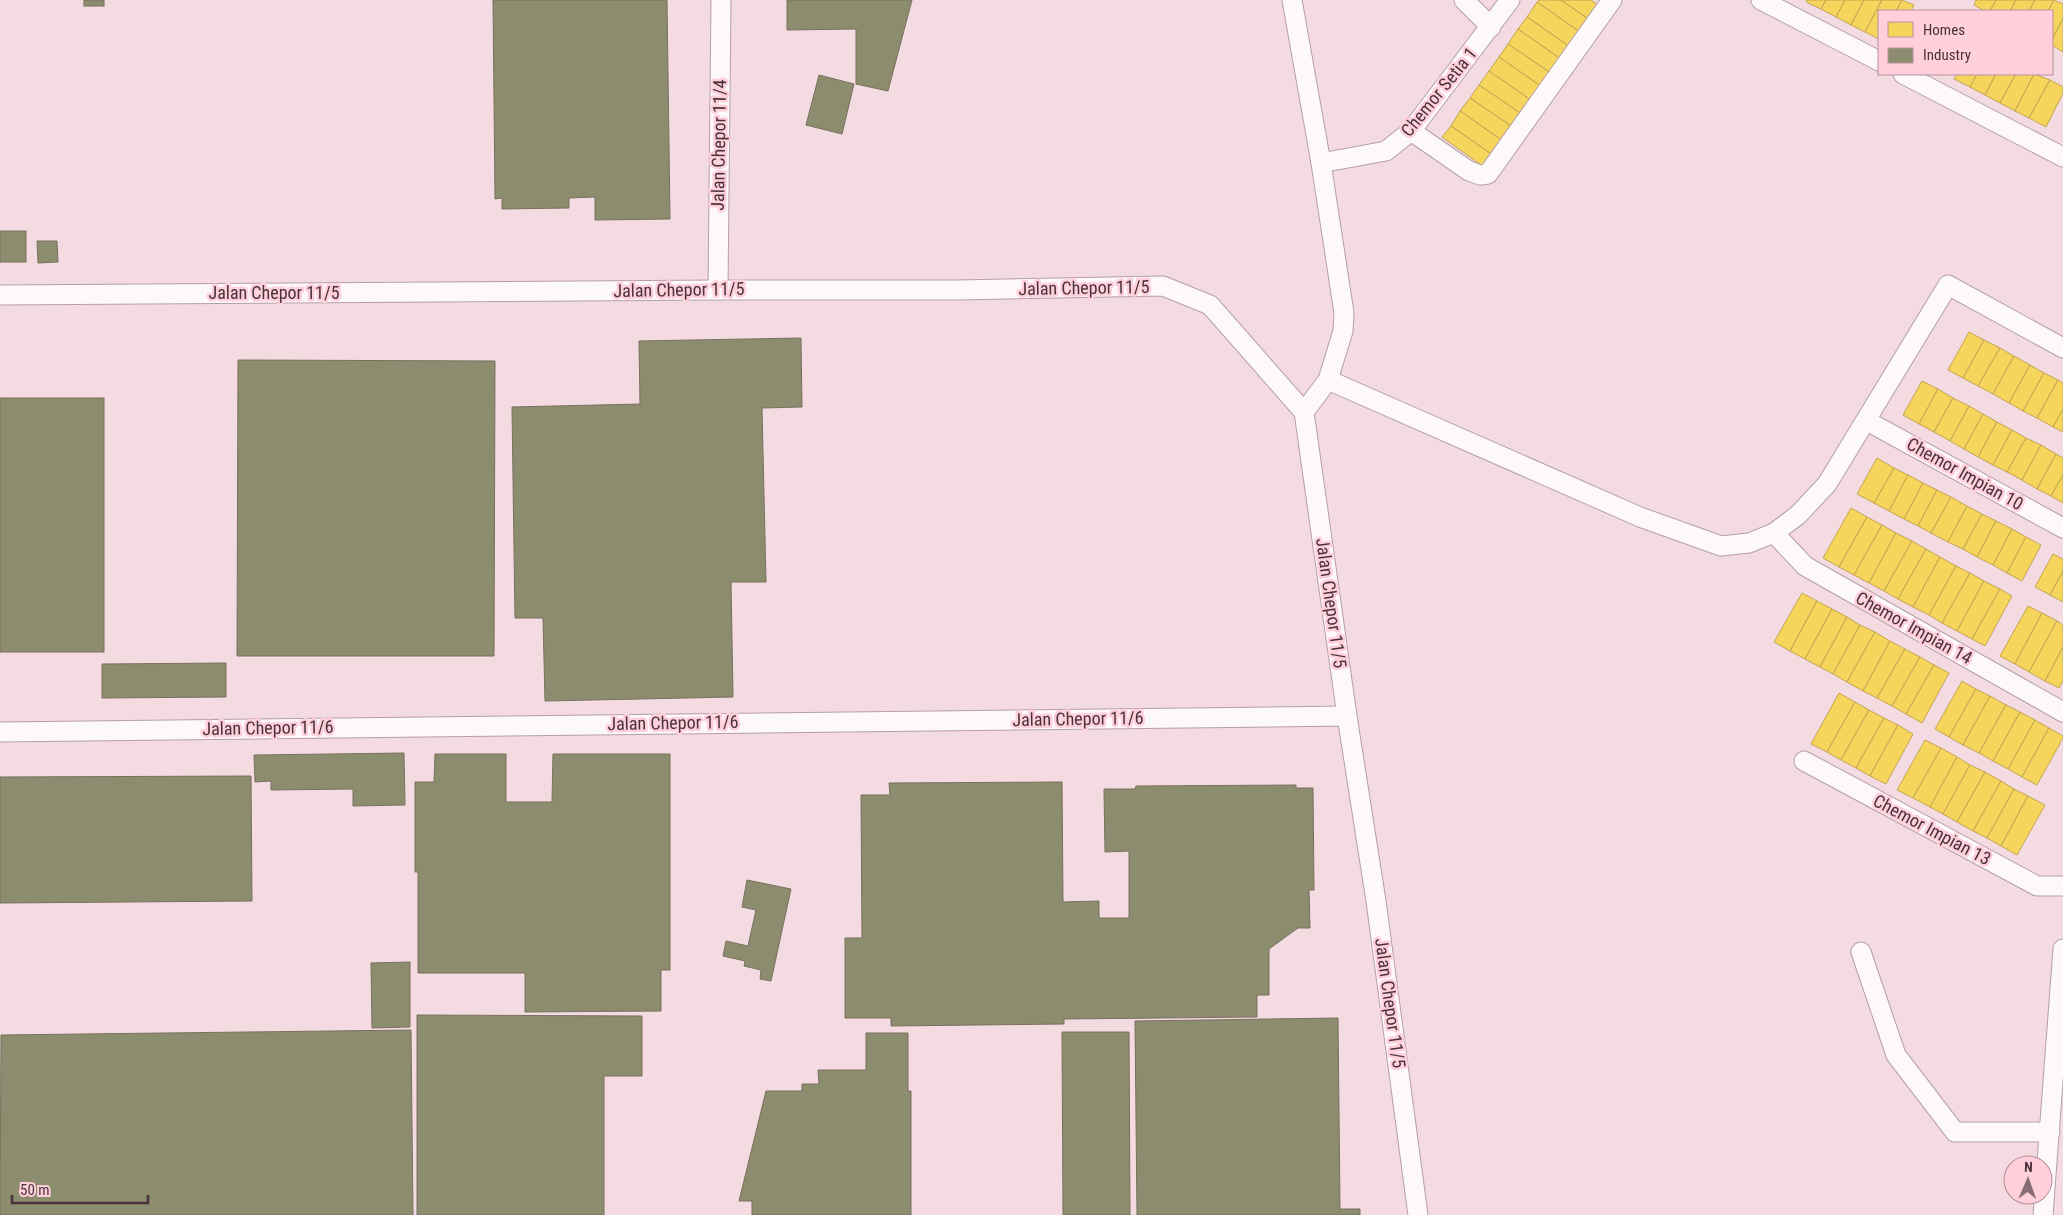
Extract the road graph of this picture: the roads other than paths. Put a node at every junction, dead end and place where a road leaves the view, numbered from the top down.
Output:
1 (721, 0) edge
2 (1292, 0) edge
3 (1464, 0) edge
4 (1510, 0) edge
5 (1612, 0) edge
6 (1761, 0) edge
7 (1491, 28) junction
8 (1878, 60) edge
9 (1905, 75) edge
10 (1411, 132) junction
11 (2063, 157) edge
12 (1321, 163) junction
13 (718, 290) junction
14 (0, 295) edge
15 (2063, 348) edge
16 (1328, 380) junction
17 (1304, 412) junction
18 (1867, 421) junction
19 (2063, 528) edge
20 (1774, 533) junction
21 (2063, 712) edge
22 (1347, 716) junction
23 (0, 732) edge
24 (1804, 762) dead end
25 (2063, 886) edge
26 (2063, 950) edge
27 (1861, 952) dead end
28 (2050, 1132) junction
29 (2055, 1166) edge
30 (1418, 1215) edge
31 (2043, 1215) edge

1 - 13 street, Jalan Chepor 11/4
2 - 12 street
3 - 7 street
4 - 7 street, Chemor Setia 1
5 - 10 street
6 - 8 street
7 - 10 street, Chemor Setia 1
9 - 11 street
10 - 12 street, Chemor Setia 1
12 - 16 street
13 - 14 street, Jalan Chepor 11/5
13 - 17 street, Jalan Chepor 11/5
15 - 18 street
16 - 17 street
16 - 20 street
17 - 22 street, Jalan Chepor 11/5
18 - 19 street, Chemor Impian 10
18 - 20 street
20 - 21 street, Chemor Impian 14
22 - 23 street, Jalan Chepor 11/6
22 - 30 street, Jalan Chepor 11/5
24 - 25 street, Chemor Impian 13
26 - 28 street
27 - 28 street
28 - 29 street
29 - 31 street

